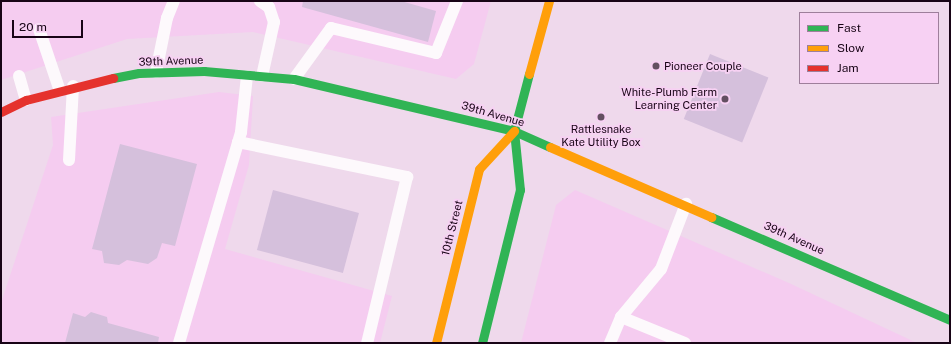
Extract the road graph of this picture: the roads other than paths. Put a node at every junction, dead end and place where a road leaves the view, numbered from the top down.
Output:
1 (174, 1) edge
2 (260, 1) edge
3 (457, 1) edge
4 (550, 1) edge
5 (39, 30) dead end
6 (156, 72) junction
7 (19, 76) dead end
8 (247, 76) junction
9 (262, 76) junction
10 (294, 79) junction
11 (73, 86) junction
12 (60, 91) junction
13 (26, 100) junction
14 (1, 112) edge
15 (514, 131) junction
16 (238, 142) junction
17 (69, 160) dead end
18 (686, 204) junction
19 (621, 317) junction
20 (950, 320) edge
21 (179, 343) edge
22 (368, 343) edge
23 (436, 343) edge
24 (482, 343) edge
25 (610, 343) edge
26 (685, 343) edge

1 - 6 lane
2 - 9 lane
3 - 10 lane
4 - 15 street, 10th Street
5 - 12 lane
6 - 8 street, 39th Avenue
6 - 11 street, 39th Avenue
7 - 13 lane
8 - 9 street, 39th Avenue
8 - 16 lane
9 - 10 street, 39th Avenue
10 - 15 street, 39th Avenue
11 - 12 street, 39th Avenue
11 - 17 lane
12 - 13 street, 39th Avenue
13 - 14 street, 39th Avenue
15 - 18 street, 39th Avenue
15 - 23 street, 10th Street
15 - 24 street, 10th Street
16 - 21 lane
16 - 22 lane
18 - 19 lane
18 - 20 street, 39th Avenue
19 - 25 lane
19 - 26 lane

